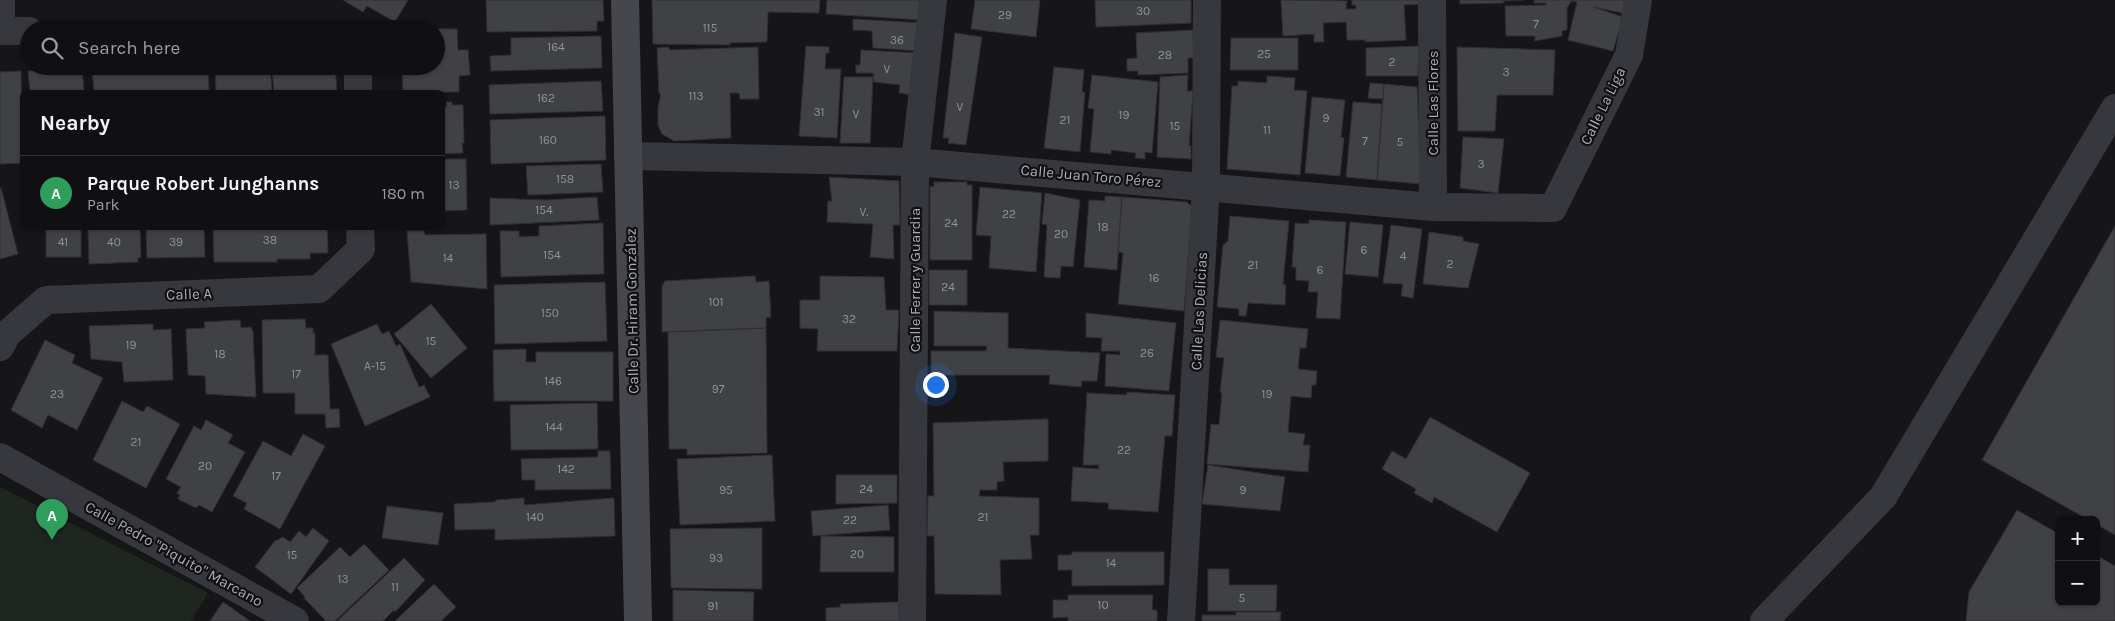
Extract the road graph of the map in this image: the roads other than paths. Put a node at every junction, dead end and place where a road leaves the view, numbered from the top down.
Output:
1 (0, 0) edge
2 (625, 0) edge
3 (932, 0) edge
4 (1207, 0) edge
5 (1432, 0) edge
6 (1638, 0) edge
7 (1, 31) edge
8 (20, 31) edge
9 (358, 75) edge
10 (358, 90) edge
11 (2115, 108) edge
12 (628, 156) junction
13 (915, 162) junction
14 (1206, 185) junction
15 (1433, 207) junction
16 (1553, 208) joint
17 (360, 230) edge
18 (0, 347) edge
19 (0, 457) edge
20 (295, 621) edge
21 (638, 621) edge
22 (912, 621) edge
23 (1181, 621) edge
24 (1764, 621) edge

1 - 7 street
2 - 12 street, Calle Dr. Hiram González
3 - 13 street, Calle Ferrer y Guardia
4 - 14 street, Calle Las Delicias
5 - 15 street, Calle Las Flores
6 - 16 street, Calle La Liga
7 - 8 street
9 - 10 street
11 - 24 street
12 - 13 street, Calle Juan Toro Pérez
12 - 21 street, Calle Dr. Hiram González
13 - 14 street, Calle Juan Toro Pérez
13 - 22 street, Calle Ferrer y Guardia
14 - 15 street, Calle Juan Toro Pérez
14 - 23 street, Calle Las Delicias
15 - 16 street, Calle Juan Toro Pérez
17 - 18 street, Calle A
19 - 20 street, Calle Pedro "Piquito" Marcano

